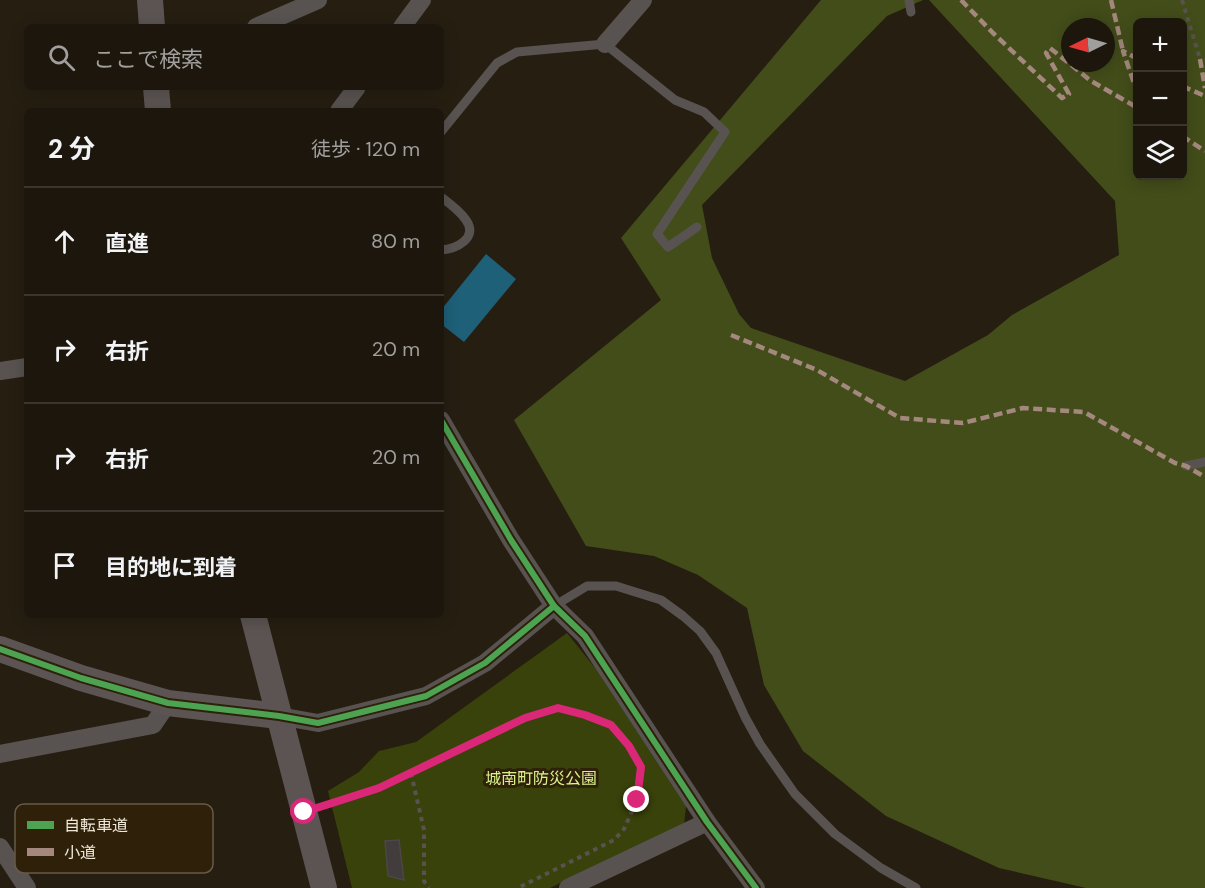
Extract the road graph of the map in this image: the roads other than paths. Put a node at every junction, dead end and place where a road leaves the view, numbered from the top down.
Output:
1 (150, 0) edge
2 (318, 0) edge
3 (643, 0) edge
4 (909, 0) edge
5 (415, 4) edge
6 (911, 12) dead end
7 (152, 24) edge
8 (263, 24) edge
9 (404, 24) edge
10 (605, 44) junction
11 (156, 90) edge
12 (355, 90) edge
13 (158, 108) edge
14 (341, 108) edge
15 (444, 128) edge
16 (444, 200) edge
17 (697, 227) dead end
18 (444, 249) edge
19 (24, 367) edge
20 (0, 371) edge
21 (444, 425) edge
22 (1205, 462) edge
23 (1186, 466) dead end
24 (555, 606) junction
25 (254, 618) edge
26 (0, 649) edge
27 (168, 703) junction
28 (279, 716) junction
29 (0, 754) edge
30 (707, 822) junction
31 (0, 847) edge
32 (15, 870) edge
33 (17, 873) edge
34 (27, 888) edge
35 (324, 888) edge
36 (568, 888) edge
37 (756, 888) edge
38 (916, 888) edge

1 - 7 street
2 - 8 street
3 - 10 street
4 - 6 lane
5 - 9 street
10 - 15 lane
10 - 17 lane
11 - 13 street
12 - 14 street
16 - 18 lane
19 - 20 street
21 - 24 street
22 - 23 lane
24 - 28 street
24 - 30 street
24 - 38 lane
25 - 28 street
26 - 27 street
27 - 28 street
27 - 29 street
28 - 35 street
30 - 36 street
30 - 37 street
31 - 32 street
33 - 34 street

